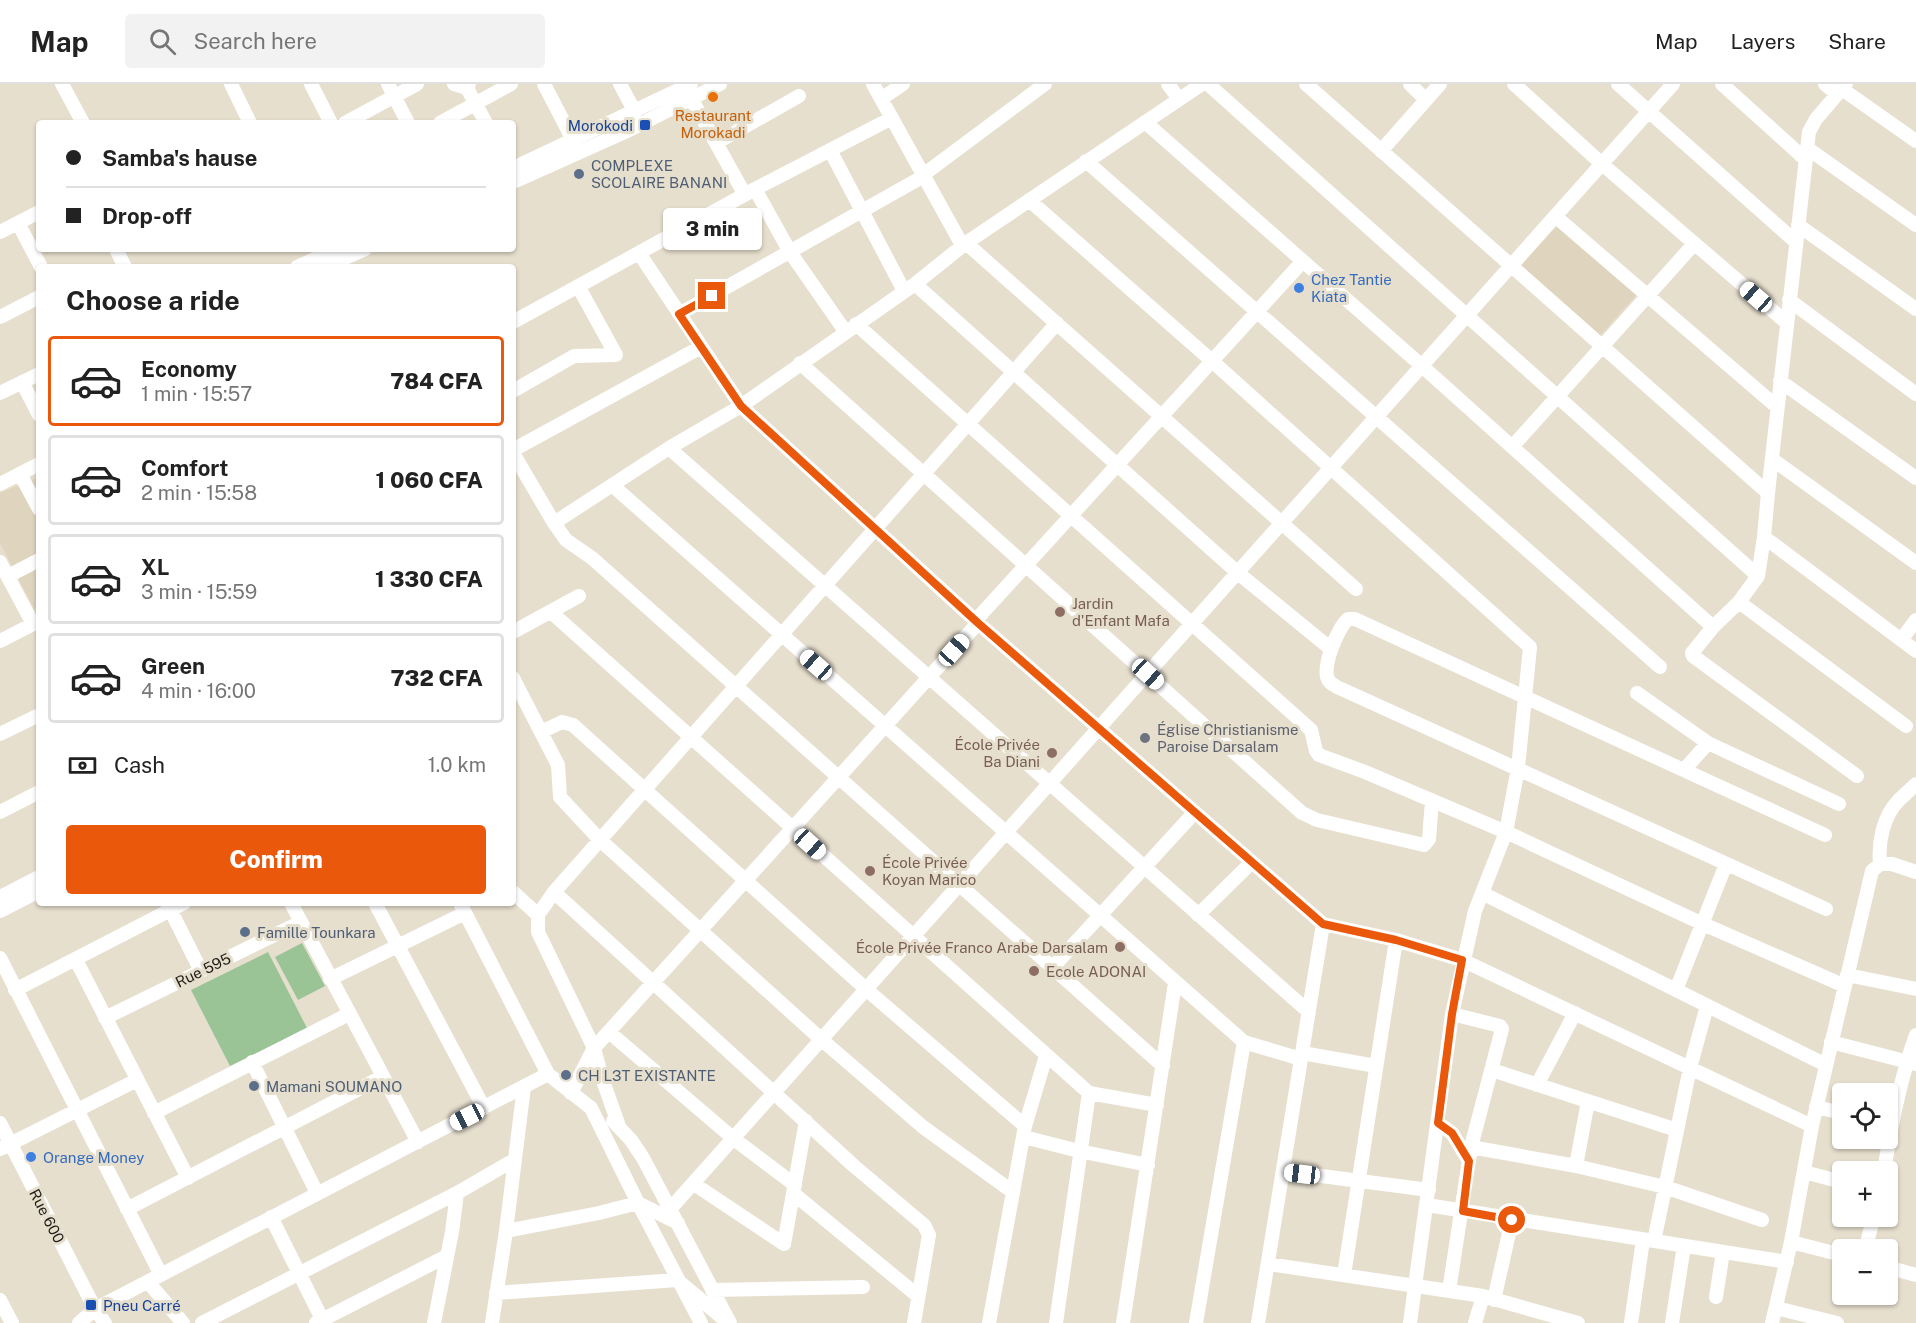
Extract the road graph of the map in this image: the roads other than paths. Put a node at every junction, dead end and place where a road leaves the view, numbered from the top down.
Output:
1 (62, 84) edge
2 (231, 84) edge
3 (311, 84) edge
4 (417, 84) edge
5 (511, 84) edge
6 (543, 84) edge
7 (620, 84) edge
8 (720, 84) edge
9 (873, 84) edge
10 (903, 84) edge
11 (1045, 84) edge
12 (1168, 84) edge
13 (1202, 84) edge
14 (1208, 84) edge
15 (1306, 84) edge
16 (1410, 84) edge
17 (1440, 84) edge
18 (1514, 84) edge
19 (1618, 84) edge
20 (1673, 84) edge
21 (1722, 84) edge
22 (1825, 84) edge
23 (463, 85) edge
24 (688, 89) edge
25 (1841, 89) edge
26 (391, 90) edge
27 (799, 96) dead end
28 (881, 99) junction
29 (1179, 99) junction
30 (1426, 100) junction
31 (476, 104) junction
32 (1649, 111) junction
33 (635, 112) junction
34 (892, 118) junction
35 (81, 120) edge
36 (249, 120) edge
37 (329, 120) edge
38 (349, 120) edge
39 (406, 120) edge
40 (446, 120) edge
41 (484, 120) edge
42 (1145, 122) junction
43 (573, 140) junction
44 (1916, 141) edge
45 (716, 143) junction
46 (830, 150) junction
47 (1381, 150) junction
48 (1806, 153) junction
49 (1086, 161) junction
50 (1602, 164) junction
51 (516, 167) edge
52 (923, 175) junction
53 (516, 180) edge
54 (750, 192) junction
55 (1029, 200) junction
56 (862, 211) junction
57 (36, 214) edge
58 (1555, 216) junction
59 (18, 223) junction
60 (1798, 225) junction
61 (1916, 225) edge
62 (0, 232) edge
63 (1796, 242) junction
64 (964, 244) junction
65 (1694, 244) junction
66 (330, 252) edge
67 (358, 252) edge
68 (790, 252) junction
69 (639, 253) junction
70 (1303, 261) junction
71 (39, 264) edge
72 (304, 264) edge
73 (332, 264) edge
74 (1511, 266) junction
75 (578, 286) junction
76 (909, 287) junction
77 (1648, 296) junction
78 (36, 299) edge
79 (1790, 300) junction
80 (1916, 309) edge
81 (1257, 312) junction
82 (679, 314) junction
83 (1467, 315) junction
84 (0, 317) edge
85 (516, 320) edge
86 (1057, 323) junction
87 (1787, 323) junction
88 (850, 328) junction
89 (701, 347) junction
90 (1602, 347) junction
91 (1212, 361) junction
92 (800, 363) junction
93 (1422, 366) junction
94 (1014, 372) junction
95 (36, 375) edge
96 (1780, 381) junction
97 (22, 382) junction
98 (516, 389) edge
99 (0, 393) edge
100 (1916, 394) edge
101 (1558, 396) junction
102 (741, 406) junction
103 (1777, 407) junction
104 (36, 409) edge
105 (1161, 416) junction
106 (1377, 417) junction
107 (968, 424) junction
108 (1512, 447) junction
109 (669, 448) junction
110 (516, 458) edge
111 (1772, 459) junction
112 (516, 461) edge
113 (1117, 465) junction
114 (36, 466) edge
115 (1331, 468) junction
116 (20, 474) junction
117 (924, 474) junction
118 (1916, 478) edge
119 (0, 484) edge
120 (612, 485) junction
121 (1768, 493) junction
122 (36, 503) edge
123 (1071, 515) junction
124 (554, 523) junction
125 (1282, 523) junction
126 (875, 528) junction
127 (1764, 537) junction
128 (36, 561) edge
129 (1916, 563) edge
130 (1026, 565) junction
131 (3, 568) edge
132 (1238, 573) junction
133 (1758, 576) junction
134 (825, 585) junction
135 (1356, 589) dead end
136 (579, 596) dead end
137 (1739, 602) junction
138 (551, 612) junction
139 (1916, 620) edge
140 (977, 622) junction
141 (36, 623) edge
142 (1192, 624) junction
143 (1713, 627) junction
144 (516, 630) edge
145 (782, 635) junction
146 (1901, 640) junction
147 (0, 641) edge
148 (1331, 649) junction
149 (1916, 651) edge
150 (1660, 667) dead end
151 (1148, 674) junction
152 (929, 678) junction
153 (516, 684) edge
154 (736, 686) junction
155 (1637, 693) dead end
156 (1524, 698) junction
157 (36, 716) edge
158 (1906, 726) dead end
159 (886, 727) junction
160 (1099, 729) junction
161 (541, 732) junction
162 (0, 734) edge
163 (691, 737) junction
164 (1708, 743) junction
165 (1518, 768) junction
166 (1684, 770) junction
167 (1857, 776) dead end
168 (839, 777) junction
169 (1050, 784) junction
170 (1916, 784) edge
171 (644, 790) junction
172 (36, 794) edge
173 (1903, 797) junction
174 (1432, 801) junction
175 (1916, 803) edge
176 (1839, 804) dead end
177 (0, 813) edge
178 (1194, 813) junction
179 (793, 828) junction
180 (1506, 832) junction
181 (1006, 833) junction
182 (1826, 835) dead end
183 (600, 840) junction
184 (1252, 862) junction
185 (1726, 864) junction
186 (1880, 864) junction
187 (1143, 867) junction
188 (1916, 872) edge
189 (36, 879) edge
190 (745, 881) junction
191 (960, 885) junction
192 (554, 892) junction
193 (36, 893) edge
194 (1482, 893) junction
195 (516, 894) edge
196 (0, 897) edge
197 (169, 906) edge
198 (293, 906) edge
199 (377, 906) edge
200 (463, 908) edge
201 (1826, 909) dead end
202 (0, 911) edge
203 (538, 915) junction
204 (1198, 915) junction
205 (1098, 916) junction
206 (301, 922) junction
207 (1323, 924) junction
208 (1703, 924) junction
209 (701, 930) junction
210 (914, 937) junction
211 (1396, 940) junction
212 (398, 946) junction
213 (0, 958) edge
214 (76, 960) junction
215 (1462, 960) junction
216 (1052, 968) junction
217 (201, 971) junction
218 (330, 979) junction
219 (1846, 981) junction
220 (654, 982) junction
221 (1175, 982) junction
222 (1916, 989) edge
223 (15, 990) junction
224 (867, 990) junction
225 (1676, 990) junction
226 (1707, 1006) junction
227 (1309, 1012) junction
228 (1575, 1013) junction
229 (349, 1014) junction
230 (1452, 1014) junction
231 (105, 1017) junction
232 (609, 1032) junction
233 (1916, 1035) edge
234 (822, 1040) junction
235 (1244, 1042) junction
236 (1831, 1042) junction
237 (594, 1048) junction
238 (1046, 1056) junction
239 (1302, 1056) junction
240 (252, 1062) junction
241 (1911, 1063) edge
242 (1826, 1065) junction
243 (1163, 1066) junction
244 (1376, 1066) junction
245 (1690, 1068) junction
246 (1492, 1070) junction
247 (548, 1074) junction
248 (382, 1077) junction
249 (137, 1080) junction
250 (1537, 1085) junction
251 (524, 1087) junction
252 (571, 1093) junction
253 (775, 1093) junction
254 (1089, 1093) junction
255 (1898, 1099) edge
256 (1588, 1101) junction
257 (1157, 1104) junction
258 (591, 1107) junction
259 (1816, 1107) junction
260 (484, 1108) junction
261 (76, 1110) junction
262 (1832, 1111) edge
263 (154, 1113) junction
264 (806, 1121) junction
265 (0, 1123) edge
266 (1438, 1123) junction
267 (619, 1126) junction
268 (1812, 1126) junction
269 (284, 1127) junction
270 (1677, 1130) junction
271 (1025, 1132) junction
272 (734, 1139) junction
273 (418, 1142) junction
274 (5, 1146) edge
275 (1079, 1151) junction
276 (1470, 1154) junction
277 (514, 1160) junction
278 (1148, 1165) junction
279 (1576, 1166) junction
280 (1283, 1171) junction
281 (1804, 1172) junction
282 (188, 1178) junction
283 (1832, 1179) edge
284 (1358, 1181) junction
285 (694, 1184) junction
286 (1665, 1187) junction
287 (794, 1189) junction
288 (1430, 1190) junction
289 (1013, 1192) junction
290 (317, 1193) junction
291 (457, 1193) junction
292 (638, 1203) junction
293 (1427, 1205) junction
294 (670, 1208) junction
295 (127, 1209) junction
296 (1463, 1211) junction
297 (271, 1217) junction
298 (1512, 1220) junction
299 (1762, 1220) dead end
300 (678, 1223) junction
301 (506, 1231) junction
302 (1649, 1241) junction
303 (1791, 1242) junction
304 (1684, 1246) junction
305 (1723, 1252) junction
306 (1832, 1252) edge
307 (447, 1256) junction
308 (1786, 1262) junction
309 (1268, 1264) junction
310 (1898, 1271) edge
311 (298, 1273) junction
312 (161, 1275) junction
313 (1344, 1275) junction
314 (1916, 1275) edge
315 (677, 1280) junction
316 (148, 1282) junction
317 (1416, 1286) junction
318 (863, 1287) dead end
319 (712, 1290) junction
320 (1449, 1291) junction
321 (496, 1293) junction
322 (918, 1296) junction
323 (1716, 1297) dead end
324 (1488, 1298) junction
325 (0, 1300) edge
326 (1776, 1308) junction
327 (95, 1309) junction
328 (1545, 1318) edge
329 (321, 1322) edge
330 (12, 1323) edge
331 (79, 1323) edge
332 (105, 1323) edge
333 (183, 1323) edge
334 (202, 1323) edge
335 (434, 1323) edge
336 (492, 1323) edge
337 (701, 1323) edge
338 (729, 1323) edge
339 (914, 1323) edge
340 (989, 1323) edge
341 (1056, 1323) edge
342 (1123, 1323) edge
343 (1196, 1323) edge
344 (1258, 1323) edge
345 (1410, 1323) edge
346 (1476, 1323) edge
347 (1578, 1323) edge
348 (1631, 1323) edge
349 (1672, 1323) edge
350 (1772, 1323) edge
351 (1837, 1323) edge

1 - 35 street
2 - 36 street
3 - 37 street
4 - 26 street
5 - 31 street
6 - 43 street
7 - 33 street
8 - 24 street
9 - 28 street
10 - 28 street
11 - 52 street
12 - 29 street
13 - 29 street
14 - 83 street
15 - 47 street
16 - 30 street
17 - 30 street
18 - 50 street
19 - 32 street
20 - 32 street
21 - 48 street
22 - 25 street
23 - 31 street
24 - 33 street
24 - 45 street
24 - 53 street
25 - 44 street
25 - 48 street
26 - 38 street
26 - 39 street
27 - 45 street
28 - 34 street
29 - 42 street
30 - 47 street
31 - 40 street
31 - 41 street
32 - 50 street
32 - 63 street
33 - 43 street
34 - 46 street
34 - 52 street
42 - 49 street
42 - 70 street
43 - 51 street
45 - 54 street
46 - 54 street
46 - 56 street
47 - 74 street
48 - 60 street
48 - 61 street
49 - 55 street
49 - 81 street
50 - 58 street
50 - 65 street
52 - 56 street
52 - 64 street
54 - 68 street
54 - 69 street
55 - 64 street
55 - 91 street
56 - 68 street
56 - 76 street
57 - 59 street
58 - 74 street
58 - 77 street
59 - 62 street
59 - 71 street
60 - 63 street
60 - 80 street
63 - 79 street
64 - 76 street
64 - 86 street
65 - 77 street
65 - 87 street
66 - 72 street
67 - 73 street
68 - 82 street
68 - 88 street
69 - 75 street
69 - 82 street
70 - 81 street
70 - 93 street
74 - 83 street
74 - 90 street
75 - 85 street
75 - 98 street
76 - 88 street
76 - 94 street
77 - 90 street
77 - 103 street
78 - 84 street
79 - 87 street
79 - 100 street
81 - 91 street
81 - 106 street
82 - 89 street
83 - 93 street
83 - 101 street
86 - 94 street
86 - 105 street
87 - 96 street
88 - 92 street
88 - 107 street
89 - 102 street
89 - 110 street
90 - 101 street
90 - 121 street
91 - 105 street
91 - 115 street
92 - 102 street
92 - 117 street
93 - 106 street
93 - 108 street
94 - 107 street
94 - 113 street
95 - 97 street
96 - 103 street
96 - 118 street
97 - 99 street
97 - 104 street
101 - 108 street
101 - 133 street
102 - 109 street
102 - 126 street
103 - 111 street
105 - 113 street
105 - 125 street
106 - 115 street
106 - 150 street
107 - 117 street
107 - 123 street
108 - 143 street
109 - 120 street
109 - 134 street
111 - 121 street
111 - 129 street
112 - 124 street
113 - 123 street
113 - 132 street
114 - 116 street
115 - 125 street
115 - 156 street
116 - 119 street
116 - 122 street
117 - 126 street
117 - 130 street
120 - 124 street
120 - 145 street
121 - 127 street
123 - 130 street
123 - 142 street
124 - 154 street
125 - 132 street
125 - 135 street
126 - 134 street
126 - 140 street
127 - 133 street
127 - 146 street
128 - 131 street
130 - 140 street
130 - 151 street
131 - 141 street
132 - 142 street
132 - 148 street
133 - 137 street
134 - 145 street
134 - 152 street
136 - 138 street
137 - 143 street
137 - 158 street
138 - 144 street
138 - 163 street
139 - 146 street
140 - 152 street
140 - 160 street
141 - 147 street
142 - 151 street
142 - 174 street
143 - 167 street
145 - 154 street
145 - 159 street
146 - 149 street
148 - 156 street
148 - 165 street
151 - 160 street
151 - 174 street
152 - 159 street
152 - 169 street
153 - 161 street
154 - 163 street
154 - 168 street
155 - 164 street
156 - 165 street
156 - 166 street
157 - 162 street
159 - 168 street
159 - 181 street
160 - 169 street
160 - 178 street
161 - 171 street
161 - 183 street
163 - 171 street
163 - 179 street
164 - 166 street
164 - 176 street
165 - 180 street
165 - 185 street
166 - 182 street
168 - 179 street
168 - 191 street
169 - 181 street
169 - 187 street
170 - 173 street
171 - 183 street
171 - 190 street
172 - 177 street
173 - 175 street
173 - 186 street
174 - 180 street
178 - 184 street
178 - 187 street
179 - 190 street
179 - 210 street
180 - 194 street
180 - 208 street
181 - 191 street
181 - 205 street
183 - 192 street
183 - 209 street
184 - 204 street
184 - 207 street
185 - 201 street
185 - 208 street
186 - 188 street
186 - 219 street
187 - 204 street
187 - 205 street
189 - 196 street
190 - 209 street
190 - 224 street
191 - 210 street
191 - 216 street
192 - 203 street
192 - 220 street
193 - 202 street
194 - 215 street
194 - 225 street
195 - 203 street
197 - 214 street
197 - 217 street
198 - 206 street
199 - 212 street
200 - 212 street
200 - 247 street
203 - 237 street
204 - 227 street
205 - 216 street
205 - 221 street
206 - 217 street, Rue 595
206 - 218 street
207 - 211 street
207 - 227 street
208 - 219 street
208 - 225 street
209 - 220 street
209 - 234 street
210 - 224 street
210 - 238 street
211 - 215 street
211 - 244 street
212 - 218 street
212 - 260 street
213 - 223 street
214 - 223 street
214 - 231 street
215 - 228 street
215 - 230 street
216 - 243 street
217 - 231 street, Rue 595
218 - 229 street
219 - 222 street
219 - 236 street
220 - 232 street
220 - 253 street
221 - 235 street
221 - 243 street
223 - 261 street
224 - 234 street
224 - 271 street
225 - 226 street
226 - 242 street
226 - 245 street
227 - 239 street
228 - 245 street
228 - 250 street
229 - 240 street
229 - 248 street
230 - 246 street
230 - 266 street
231 - 249 street
232 - 237 street
232 - 272 street
233 - 241 street
234 - 253 street
234 - 289 street
235 - 239 street
235 - 343 street
236 - 241 street
236 - 242 street
237 - 252 street
237 - 267 street
238 - 254 street
238 - 271 street
239 - 244 street
239 - 280 street
240 - 263 street
240 - 269 street
241 - 255 street
242 - 259 street
243 - 257 street
244 - 284 street
245 - 268 street
245 - 270 street
246 - 250 street
246 - 276 street
247 - 251 street
247 - 252 street
248 - 269 street
248 - 273 street
249 - 261 street
249 - 263 street
250 - 256 street
251 - 260 street
251 - 277 street
252 - 258 street
253 - 264 street
253 - 272 street
254 - 257 street
254 - 275 street
256 - 270 street
256 - 279 street
257 - 278 street
258 - 267 street
258 - 292 street
259 - 262 street
259 - 268 street
260 - 273 street
261 - 274 street
261 - 295 street
263 - 282 street
264 - 287 street
264 - 322 street
265 - 274 street, Rue 600
266 - 276 street
266 - 288 street
267 - 294 street
268 - 281 street
269 - 282 street
269 - 290 street
270 - 286 street
271 - 275 street
271 - 289 street
272 - 285 street
272 - 287 street
273 - 290 street
274 - 327 street, Rue 600
275 - 278 street
275 - 341 street
276 - 279 street
276 - 296 street
277 - 291 street
277 - 301 street
278 - 342 street
279 - 286 street
280 - 284 street
280 - 309 street
281 - 283 street
281 - 303 street
282 - 295 street
284 - 288 street
284 - 313 street
285 - 287 street
285 - 294 street
286 - 299 street
286 - 302 street
287 - 322 street
288 - 293 street
289 - 340 street
290 - 297 street
291 - 307 street
291 - 311 street
292 - 300 street
292 - 301 street
292 - 315 street
293 - 296 street
293 - 317 street
294 - 300 street
295 - 312 street
296 - 298 street
296 - 320 street
297 - 311 street
297 - 312 street
298 - 302 street
298 - 324 street
300 - 319 street
301 - 321 street
302 - 304 street
302 - 348 street
303 - 306 street
303 - 308 street
304 - 305 street
304 - 349 street
305 - 308 street
305 - 323 street
307 - 329 street
307 - 335 street
308 - 326 street
309 - 313 street
309 - 344 street
310 - 314 street
311 - 329 street
311 - 334 street
312 - 316 street
313 - 317 street
315 - 321 street
315 - 337 street
315 - 338 street
316 - 327 street
316 - 333 street
317 - 320 street
317 - 345 street
318 - 319 street
319 - 338 street
320 - 324 street
321 - 336 street
322 - 339 street
324 - 328 street
324 - 346 street
325 - 330 street
326 - 350 street
326 - 351 street
327 - 331 street
327 - 332 street, Rue 600
328 - 347 street

